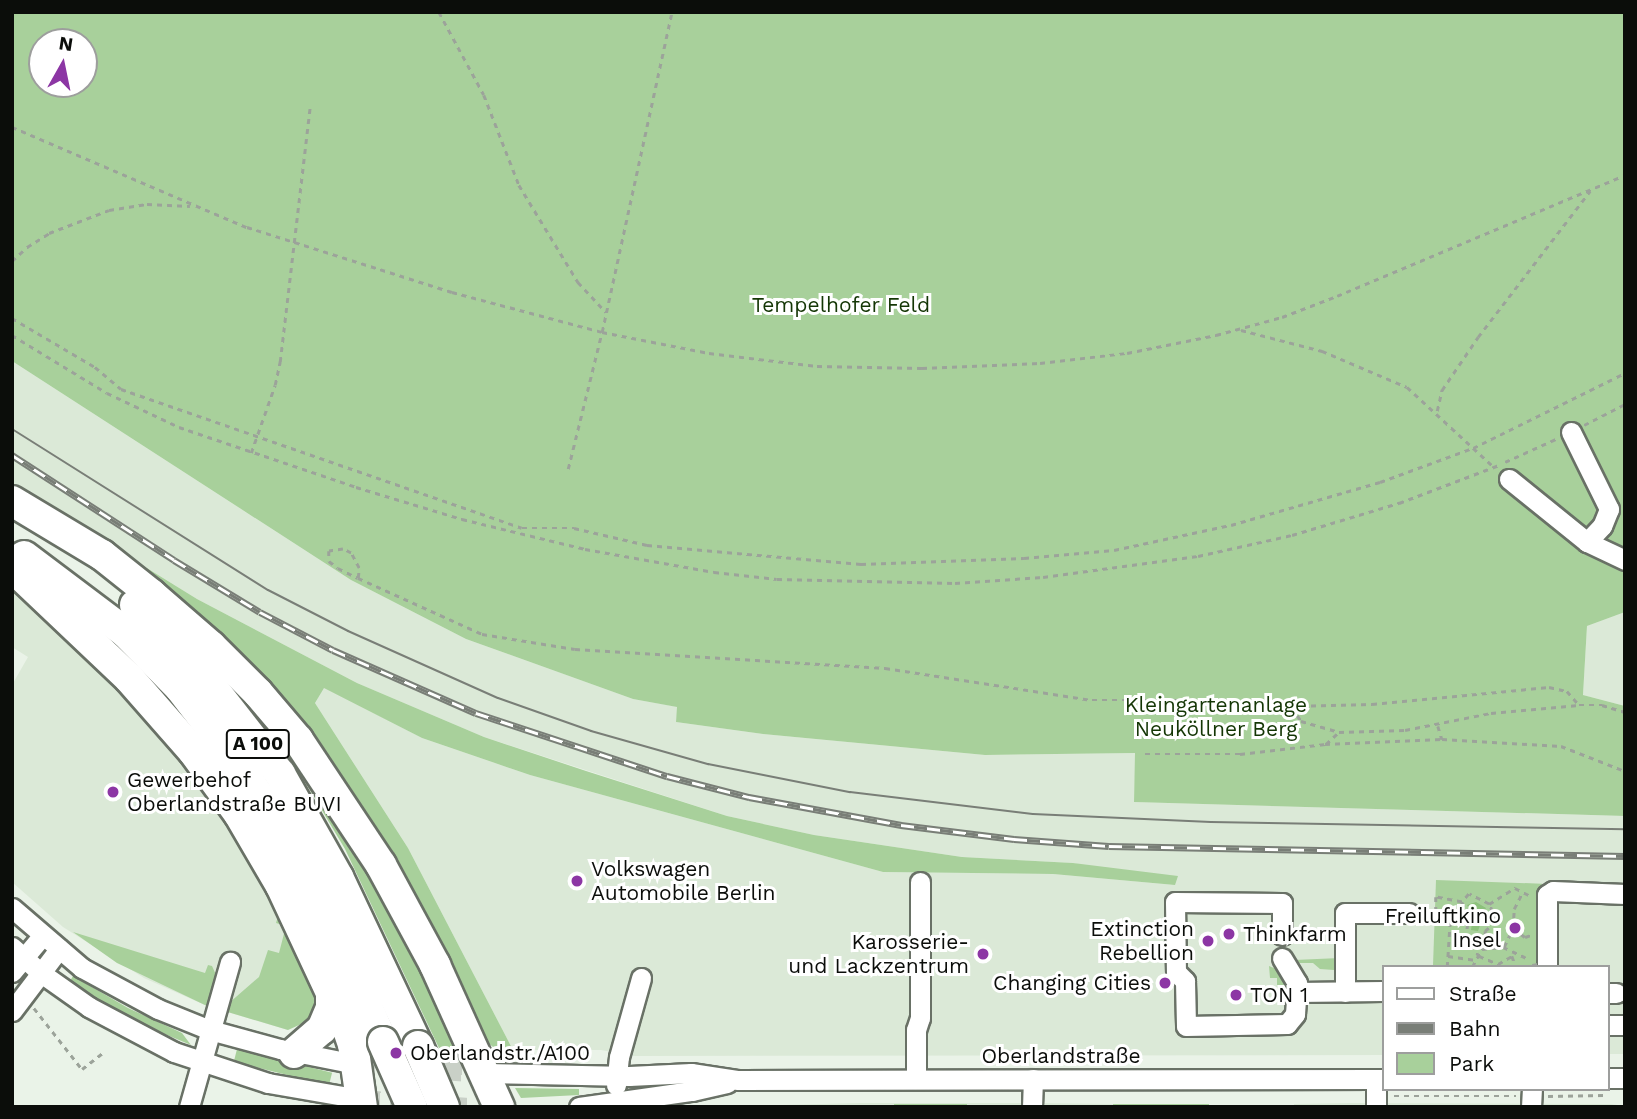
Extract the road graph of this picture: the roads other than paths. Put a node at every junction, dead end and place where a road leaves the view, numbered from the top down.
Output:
1 (1571, 432) road end
2 (1502, 473) road end
3 (12, 501) edge
4 (12, 510) edge
5 (1587, 542) junction
6 (12, 548) edge
7 (1625, 561) edge
8 (12, 567) edge
9 (920, 882) dead end
10 (1625, 894) edge
11 (12, 908) edge
12 (1409, 912) dead end
13 (43, 935) junction
14 (1282, 935) dead end
15 (59, 949) junction
16 (1282, 958) dead end
17 (16, 959) edge
18 (230, 962) dead end
19 (1542, 965) edge
20 (41, 973) junction
21 (641, 978) dead end
22 (331, 991) junction
23 (1382, 991) edge
24 (1297, 992) junction
25 (1345, 992) junction
26 (12, 1011) edge
27 (210, 1030) junction
28 (294, 1052) junction
29 (200, 1062) junction
30 (356, 1063) junction
31 (485, 1073) junction
32 (615, 1075) junction
33 (916, 1079) junction
34 (1033, 1079) junction
35 (1380, 1079) edge
36 (738, 1080) junction
37 (361, 1103) edge
38 (617, 1105) edge
39 (189, 1107) edge
40 (412, 1107) edge
41 (444, 1107) edge
42 (499, 1107) edge
43 (579, 1107) edge
44 (1032, 1107) edge
45 (1376, 1107) edge

1 - 5 street
2 - 5 street
3 - 31 highway
4 - 41 highway, A 100, bridge
5 - 7 street
6 - 40 highway, A 100, bridge
8 - 22 highway
9 - 33 street
10 - 19 street
11 - 13 street
12 - 25 street
13 - 15 street
13 - 17 street
14 - 24 street
15 - 20 street
15 - 27 street
16 - 24 street
17 - 20 street
18 - 27 street
20 - 26 street
20 - 29 street
21 - 32 street
22 - 28 highway
22 - 30 highway
23 - 25 street
24 - 25 street
27 - 28 street
27 - 29 street
28 - 30 street
29 - 37 street
29 - 39 street
30 - 37 highway
31 - 32 street, Oberlandstraße
31 - 42 highway
32 - 36 street, Oberlandstraße
32 - 38 street
33 - 34 street, Oberlandstraße
33 - 36 street, Oberlandstraße
34 - 35 street, Oberlandstraße
34 - 44 street
35 - 45 street
36 - 38 street, Oberlandstraße
38 - 43 street, Oberlandstraße

